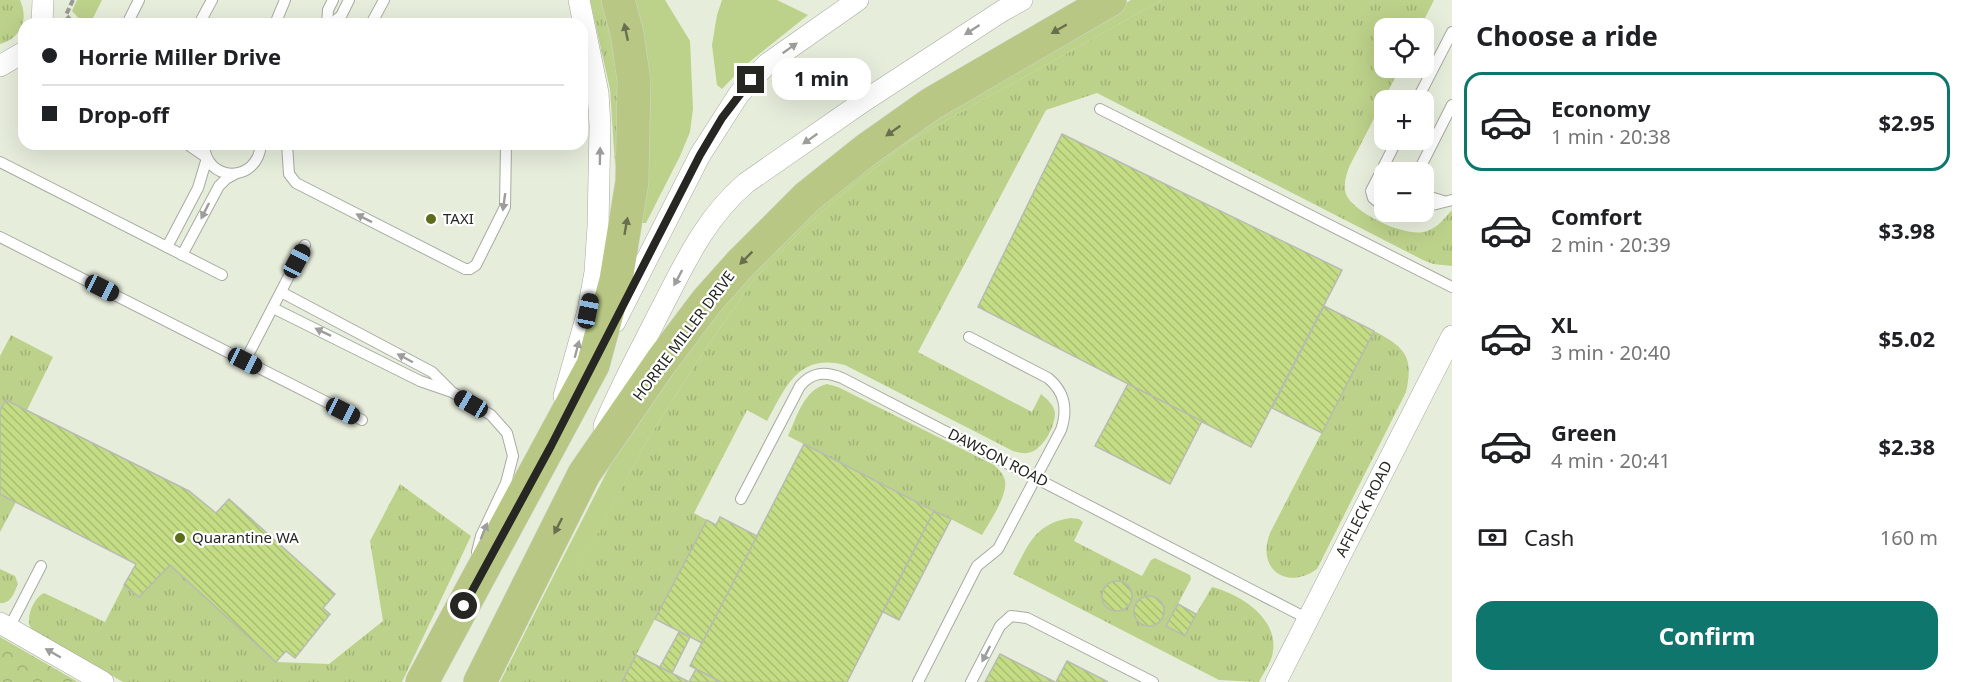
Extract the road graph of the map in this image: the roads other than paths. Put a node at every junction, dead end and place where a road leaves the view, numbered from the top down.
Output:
1 (139, 0) edge
2 (212, 0) edge
3 (285, 0) edge
4 (333, 0) edge
5 (349, 0) edge
6 (384, 0) edge
7 (573, 0) edge
8 (579, 0) edge
9 (618, 0) edge
10 (858, 0) edge
11 (1022, 0) edge
12 (1110, 0) edge
13 (130, 18) edge
14 (202, 18) edge
15 (277, 18) edge
16 (329, 18) edge
17 (338, 18) edge
18 (374, 18) edge
19 (579, 18) edge
20 (581, 18) edge
21 (1452, 32) edge
22 (588, 51) edge
23 (1422, 90) edge
24 (1452, 105) edge
25 (1100, 110) dead end
26 (260, 150) edge
27 (287, 150) edge
28 (506, 150) edge
29 (205, 151) edge
30 (0, 162) edge
31 (1423, 162) edge
32 (235, 174) junction
33 (1374, 185) edge
34 (1374, 200) edge
35 (1434, 200) edge
36 (1449, 201) edge
37 (1434, 205) edge
38 (0, 237) edge
39 (305, 246) dead end
40 (167, 247) junction
41 (182, 255) junction
42 (222, 275) dead end
43 (1452, 287) edge
44 (281, 292) junction
45 (273, 308) junction
46 (1452, 336) edge
47 (969, 337) dead end
48 (245, 361) junction
49 (593, 365) junction
50 (452, 392) junction
51 (363, 420) dead end
52 (551, 446) junction
53 (584, 474) junction
54 (1036, 477) junction
55 (741, 499) dead end
56 (41, 566) dead end
57 (474, 588) junction
58 (1308, 620) junction
59 (5, 625) edge
60 (103, 682) edge
61 (422, 682) edge
62 (480, 682) edge
63 (918, 682) edge
64 (971, 682) edge
65 (1153, 682) edge
66 (1276, 682) edge

1 - 13 lane
2 - 14 lane
3 - 15 lane
4 - 16 lane
5 - 17 lane
6 - 18 lane
7 - 19 lane
8 - 20 street
49 -> 9 main road
49 -> 10 street
11 -> 53 street
12 -> 53 main road, HORRIE MILLER DRIVE
21 - 23 lane
52 -> 22 street
24 - 31 lane
25 - 43 lane
26 - 32 lane
28 -> 27 lane
29 - 32 lane
29 - 40 lane
30 - 40 lane
32 -> 41 lane
33 - 34 lane
35 - 36 lane
36 - 37 lane
38 - 48 lane
39 - 44 lane
40 - 41 lane
41 - 42 lane
44 - 45 lane
50 -> 44 lane
45 - 48 lane
50 -> 45 lane
46 - 58 street, AFFLECK ROAD
47 - 54 lane
48 - 51 lane
49 - 52 main road
57 -> 50 lane
52 - 57 main road
53 -> 62 main road, HORRIE MILLER DRIVE
54 - 55 lane, DAWSON ROAD
54 - 58 lane, DAWSON ROAD
54 - 63 lane
56 - 59 lane
57 - 61 main road
58 - 66 street, AFFLECK ROAD
60 -> 59 street
65 -> 64 lane

